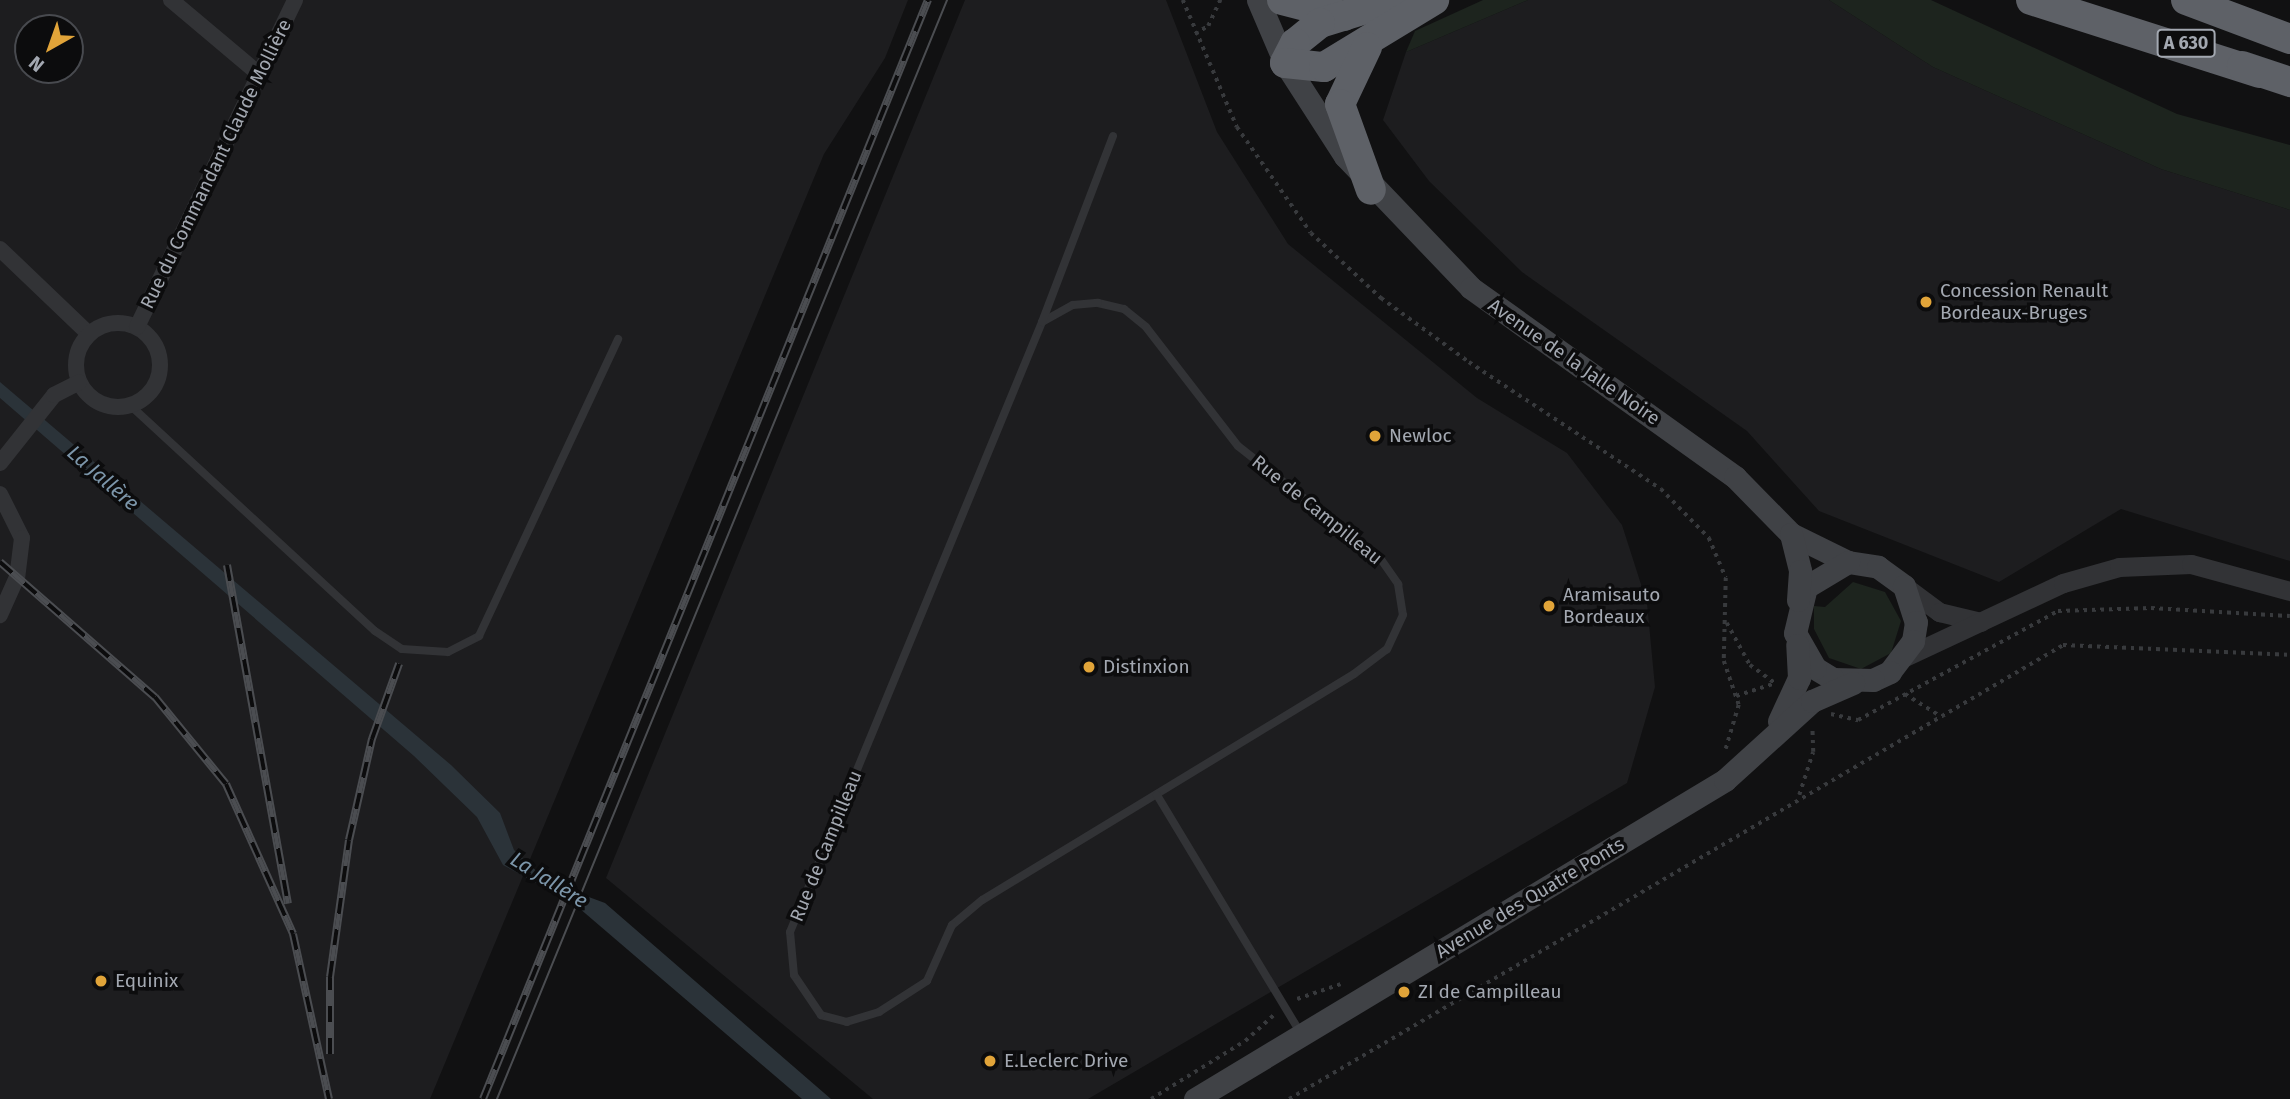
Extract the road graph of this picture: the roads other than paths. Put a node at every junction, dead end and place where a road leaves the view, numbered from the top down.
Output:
1 (171, 0) edge
2 (295, 0) edge
3 (1258, 0) edge
4 (1282, 0) edge
5 (1395, 0) edge
6 (1434, 0) edge
7 (2031, 0) edge
8 (2083, 0) edge
9 (2186, 0) edge
10 (1345, 16) junction
11 (1376, 35) junction
12 (2290, 39) edge
13 (1285, 63) junction
14 (2260, 73) junction
15 (260, 75) junction
16 (2290, 82) edge
17 (1113, 136) dead end
18 (1371, 190) junction
19 (0, 249) edge
20 (1042, 322) junction
21 (136, 327) junction
22 (89, 334) junction
23 (618, 339) dead end
24 (79, 382) junction
25 (131, 406) junction
26 (0, 463) edge
27 (0, 494) edge
28 (1791, 534) junction
29 (1848, 562) junction
30 (1904, 586) junction
31 (2290, 591) edge
32 (1798, 602) junction
33 (0, 615) edge
34 (1982, 622) junction
35 (1795, 632) junction
36 (1904, 658) junction
37 (1853, 683) junction
38 (1804, 696) junction
39 (1157, 795) junction
40 (1302, 1034) junction
41 (1195, 1099) edge

1 - 15 street
2 - 15 street, Rue du Commandant Claude Mollière
3 - 13 main road, Avenue de la Jalle Noire
4 - 10 highway
5 - 10 highway
6 - 11 highway
7 - 14 highway
8 - 14 highway, A 630
9 - 12 highway, A 630
10 - 13 highway
11 - 13 highway
11 - 18 highway
13 - 18 main road, Avenue de la Jalle Noire
14 - 16 highway, A 630
15 - 21 street, Rue du Commandant Claude Mollière
17 - 20 lane, Rue de Campilleau
18 - 28 main road, Avenue de la Jalle Noire
19 - 22 street
20 - 39 lane, Rue de Campilleau
20 - 39 lane, Rue de Campilleau
21 - 22 street
21 - 25 street
22 - 24 street
23 - 25 lane
24 - 25 street
24 - 26 street
27 - 33 street
28 - 29 main road
28 - 32 main road
29 - 30 main road
29 - 32 main road
30 - 34 street
30 - 36 main road
31 - 34 street
32 - 35 main road
34 - 36 street
35 - 37 main road
35 - 38 main road
36 - 37 main road
37 - 38 main road, Avenue des Quatre Ponts
38 - 40 main road, Avenue des Quatre Ponts
39 - 40 lane
40 - 41 main road, Avenue des Quatre Ponts

